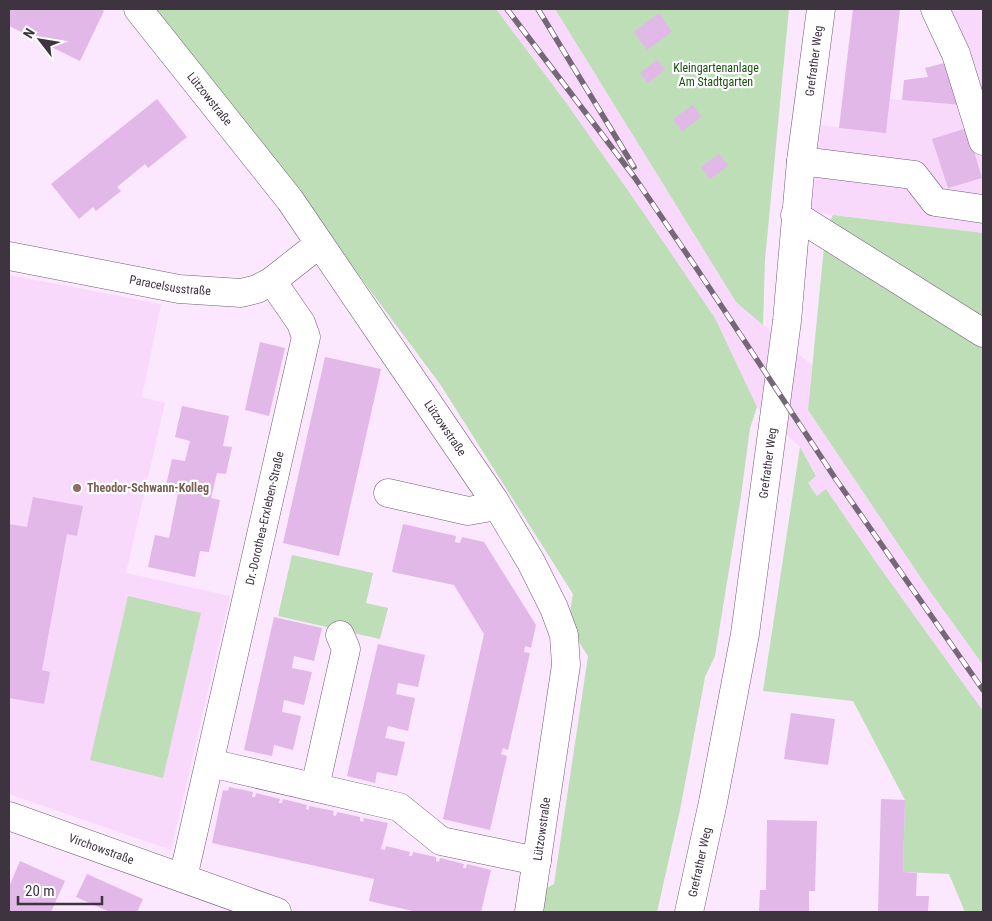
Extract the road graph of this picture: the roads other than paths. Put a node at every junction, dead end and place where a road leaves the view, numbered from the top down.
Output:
1 (138, 9) edge
2 (821, 9) edge
3 (936, 9) edge
4 (983, 141) edge
5 (801, 161) junction
6 (983, 209) edge
7 (795, 215) junction
8 (319, 244) junction
9 (9, 256) edge
10 (272, 281) junction
11 (983, 333) edge
12 (388, 493) dead end
13 (497, 506) junction
14 (340, 635) dead end
15 (210, 763) junction
16 (315, 787) junction
17 (9, 816) edge
18 (538, 861) junction
19 (183, 878) junction
20 (278, 912) edge
21 (530, 912) edge
22 (689, 912) edge

1 - 8 street, Lützowstraße
2 - 5 street, Grefrather Weg
3 - 4 street
5 - 6 street
5 - 7 street, Grefrather Weg
7 - 11 street
7 - 22 street, Grefrather Weg
8 - 10 street, Paracelsusstraße
8 - 13 street, Lützowstraße
9 - 10 street, Paracelsusstraße
10 - 15 street, Dr.-Dorothea-Erxleben-Straße
12 - 13 street
13 - 18 street, Lützowstraße
14 - 16 street
15 - 16 street
15 - 19 street, Dr.-Dorothea-Erxleben-Straße
16 - 18 street
17 - 19 street, Virchowstraße
18 - 21 street, Lützowstraße
19 - 20 street, Virchowstraße

